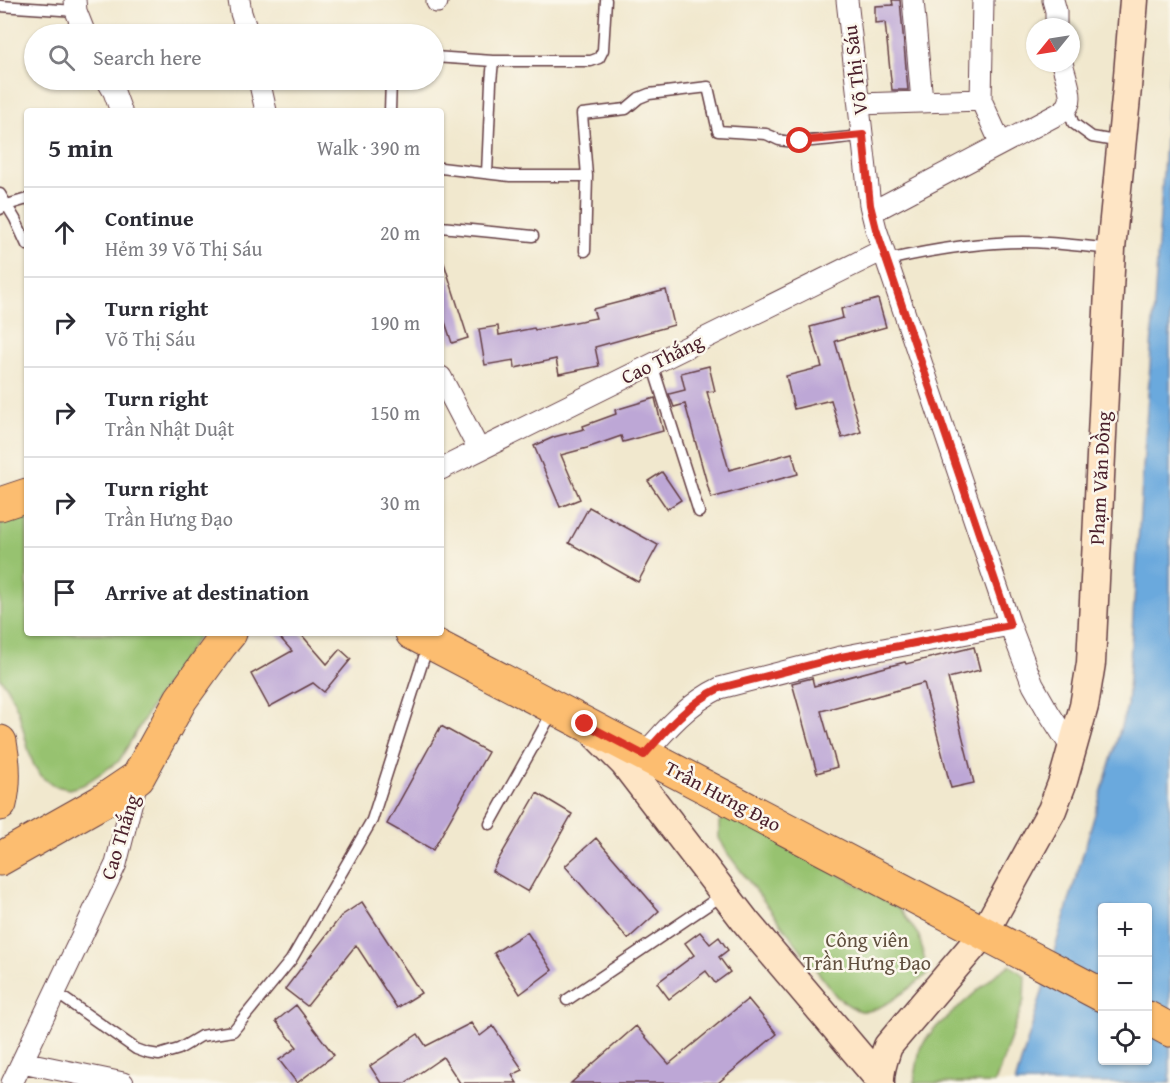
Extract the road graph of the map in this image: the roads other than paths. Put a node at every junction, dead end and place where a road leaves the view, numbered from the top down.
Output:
1 (239, 0) edge
2 (606, 0) edge
3 (847, 0) edge
4 (913, 0) edge
5 (983, 0) edge
6 (1053, 0) edge
7 (1134, 0) edge
8 (75, 5) edge
9 (0, 6) edge
10 (1056, 18) edge
11 (82, 24) edge
12 (245, 24) edge
13 (444, 58) edge
14 (493, 61) junction
15 (1064, 72) edge
16 (113, 90) edge
17 (262, 90) edge
18 (391, 90) edge
19 (981, 100) junction
20 (922, 101) junction
21 (859, 104) junction
22 (1068, 106) junction
23 (120, 108) edge
24 (265, 108) edge
25 (390, 108) edge
26 (863, 135) junction
27 (1121, 142) junction
28 (1000, 144) junction
29 (444, 168) edge
30 (487, 173) junction
31 (587, 176) junction
32 (0, 194) edge
33 (24, 200) edge
34 (3, 207) edge
35 (872, 212) junction
36 (444, 227) edge
37 (533, 236) dead end
38 (24, 238) edge
39 (1111, 249) junction
40 (585, 251) dead end
41 (885, 255) junction
42 (652, 364) junction
43 (444, 383) edge
44 (479, 450) junction
45 (444, 468) edge
46 (24, 496) edge
47 (0, 504) edge
48 (699, 512) dead end
49 (1010, 625) junction
50 (228, 636) edge
51 (421, 637) edge
52 (555, 708) junction
53 (585, 724) junction
54 (0, 742) edge
55 (1073, 750) junction
56 (644, 755) junction
57 (138, 777) junction
58 (0, 804) edge
59 (490, 824) dead end
60 (0, 859) edge
61 (725, 894) junction
62 (984, 933) junction
63 (55, 992) junction
64 (1098, 993) edge
65 (567, 1000) dead end
66 (1152, 1020) edge
67 (1170, 1030) edge
68 (22, 1062) junction
69 (880, 1081) edge
70 (12, 1083) edge
71 (123, 1083) edge

1 - 12 street
2 - 14 lane
3 - 21 street, Võ Thị Sáu
4 - 20 street
5 - 19 street
6 - 10 street
7 - 27 street, Phạm Văn Đồng
8 - 9 lane
8 - 11 street
13 - 14 lane
14 - 30 lane
15 - 22 street
16 - 23 street
17 - 24 street
18 - 25 lane
19 - 20 street
19 - 28 street
20 - 21 street
21 - 26 street, Võ Thị Sáu
22 - 27 lane
22 - 28 street
26 - 31 lane
26 - 35 street, Võ Thị Sáu
27 - 39 street, Phạm Văn Đồng
28 - 35 street
29 - 30 lane
30 - 31 lane
31 - 40 lane
32 - 34 lane
33 - 34 lane
34 - 38 lane
35 - 41 street, Võ Thị Sáu
36 - 37 lane
39 - 41 lane
39 - 55 street, Phạm Văn Đồng
41 - 42 street, Cao Thắng
41 - 49 street, Võ Thị Sáu
42 - 44 street, Cao Thắng
42 - 48 lane
43 - 44 street
44 - 45 street, Cao Thắng
46 - 47 main road
49 - 55 street, Võ Thị Sáu
49 - 56 street
50 - 57 main road, Cao Thắng
51 - 52 main road, Trần Hưng Đạo
51 - 63 lane
52 - 53 main road, Trần Hưng Đạo
52 - 59 lane
53 - 56 main road, Trần Hưng Đạo
53 - 61 street
54 - 58 main road
55 - 62 street, Phạm Văn Đồng
56 - 62 main road, Trần Hưng Đạo
57 - 60 main road
57 - 63 street, Cao Thắng
61 - 65 lane
61 - 69 street
62 - 64 main road, Trần Hưng Đạo
62 - 69 street, Phạm Văn Đồng
63 - 68 street, Cao Thắng
66 - 67 main road
68 - 70 street, Cao Thắng
68 - 71 street

